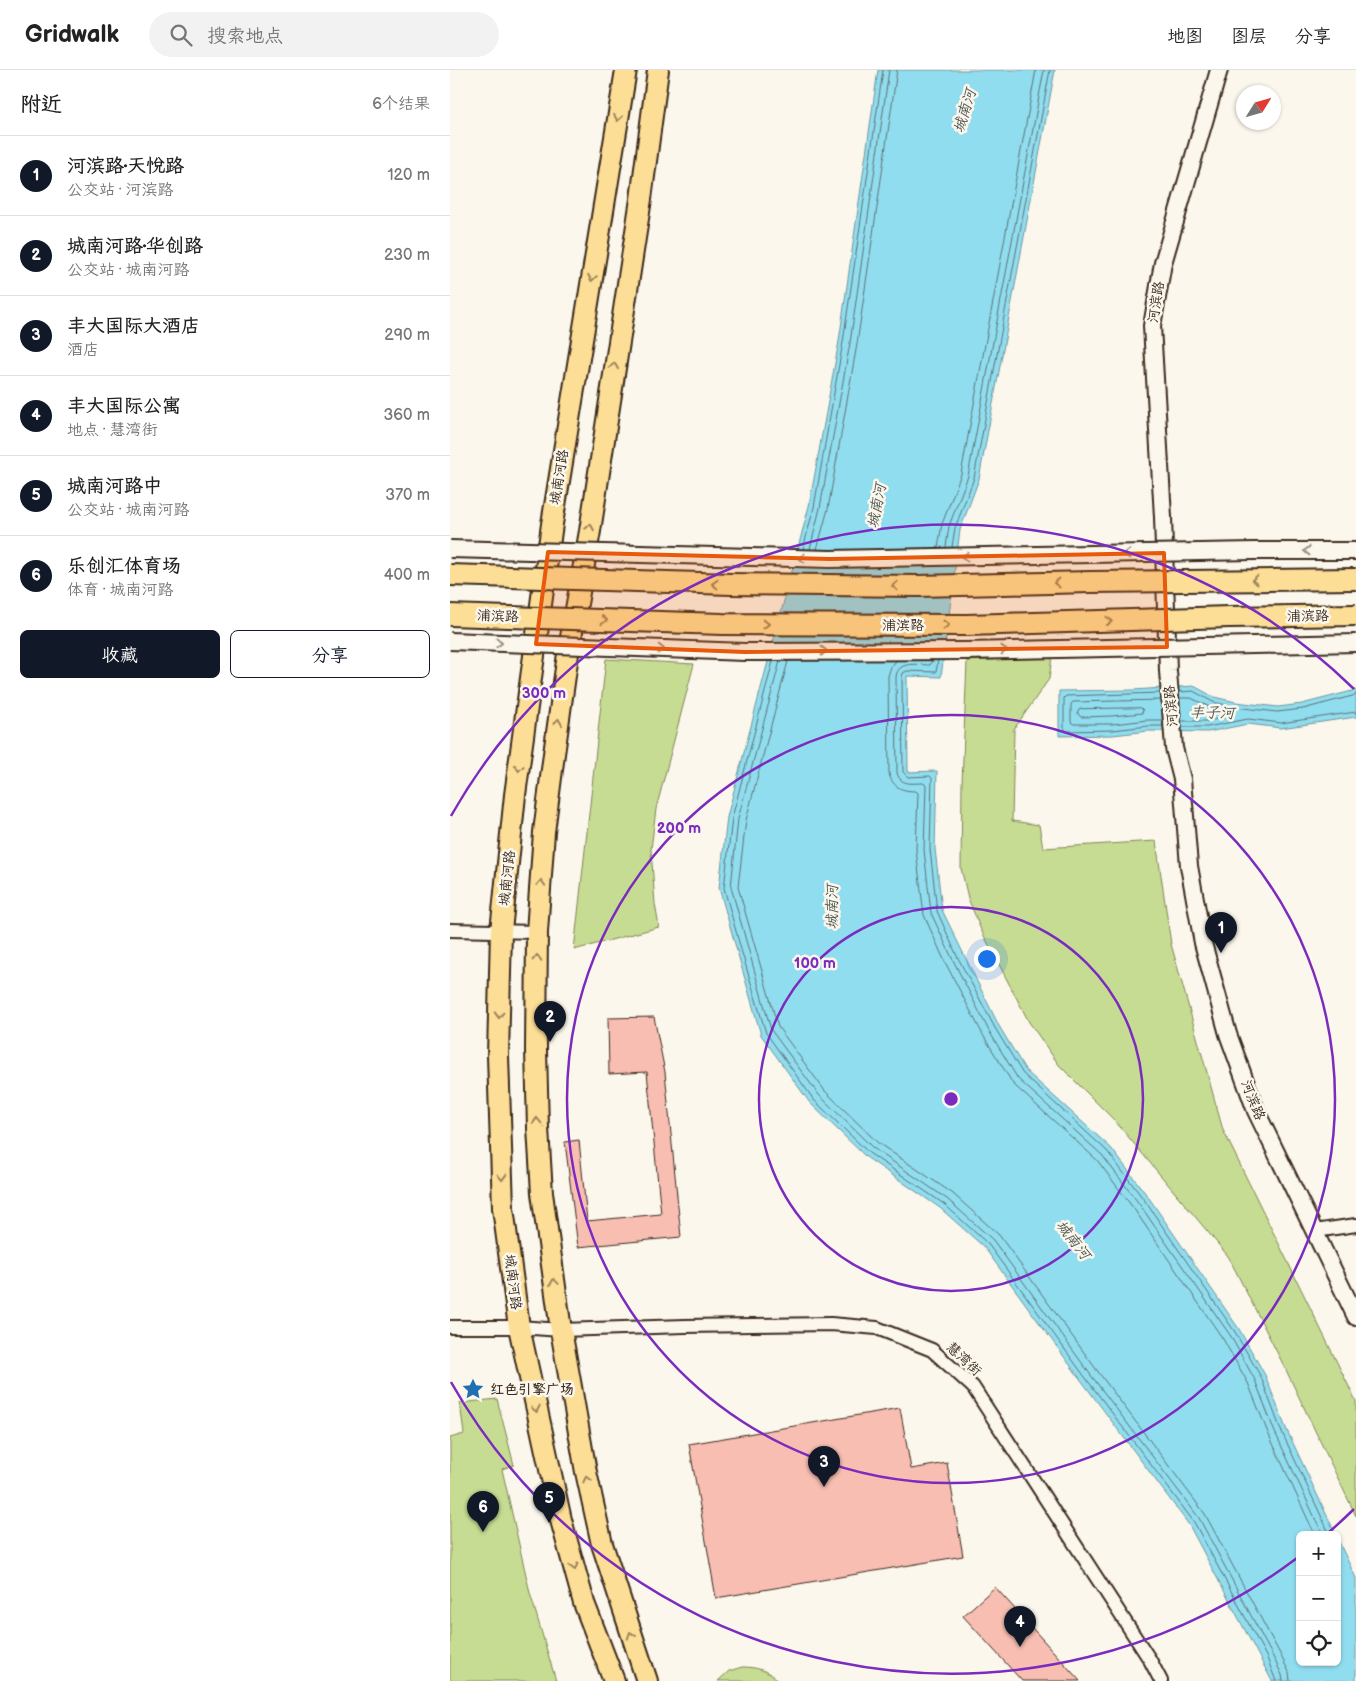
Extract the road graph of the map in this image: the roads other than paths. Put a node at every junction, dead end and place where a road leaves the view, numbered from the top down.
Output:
1 (626, 70) edge
2 (658, 70) edge
3 (1219, 70) edge
4 (450, 549) edge
5 (1356, 551) edge
6 (450, 575) edge
7 (1356, 579) edge
8 (450, 614) edge
9 (1356, 615) edge
10 (450, 641) edge
11 (1356, 643) edge
12 (450, 930) edge
13 (501, 931) junction
14 (537, 932) junction
15 (1356, 1225) edge
16 (1315, 1232) junction
17 (1356, 1317) edge
18 (450, 1327) edge
19 (518, 1327) junction
20 (561, 1330) junction
21 (614, 1681) edge
22 (647, 1681) edge
23 (1161, 1681) edge

1 -> 13 main road, 城南河路
14 -> 2 main road
3 - 16 street, 河滨路
5 -> 4 street, bridge
7 -> 6 main road, bridge
8 -> 9 main road, 浦滨路, bridge
10 -> 11 street, 浦滨路, bridge
12 - 13 street
13 - 14 street
13 -> 19 main road, 城南河路
20 -> 14 main road
15 - 16 street
16 - 17 street, 河滨路
18 - 19 street, 慧湾街
19 - 20 street, 慧湾街
19 -> 21 main road, 城南河路
22 -> 20 main road
20 - 23 street, 慧湾街

